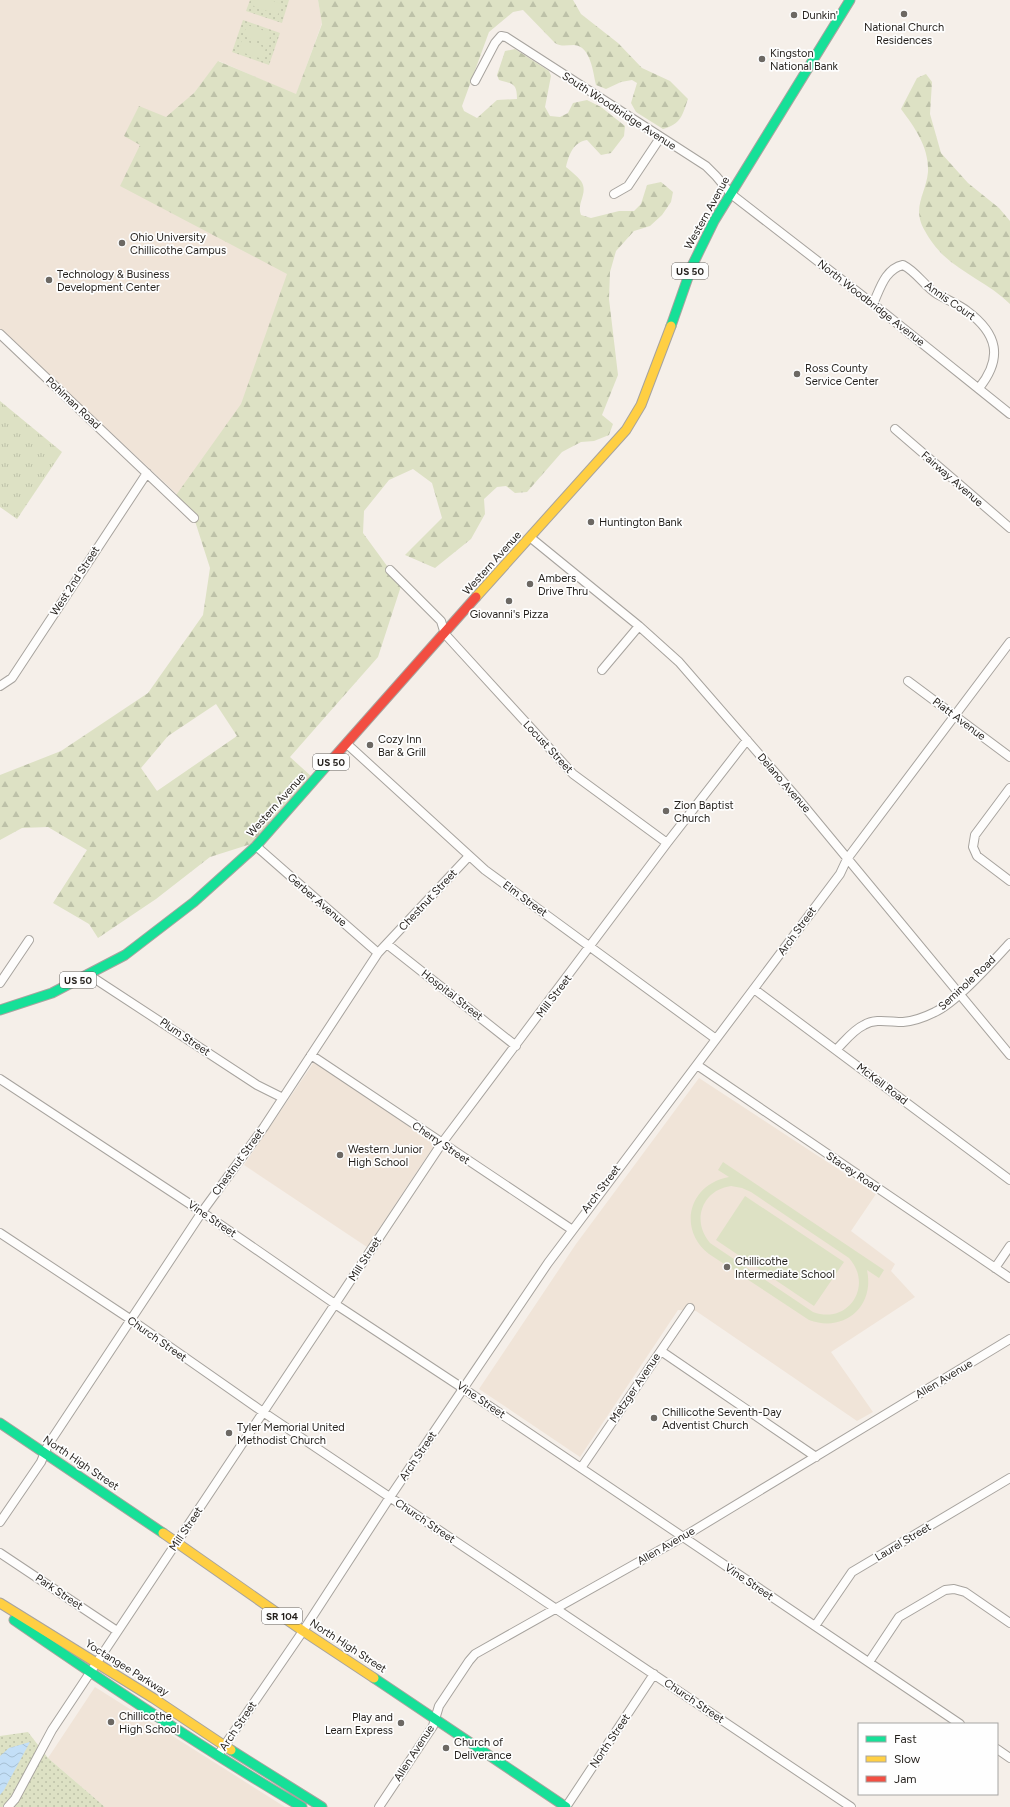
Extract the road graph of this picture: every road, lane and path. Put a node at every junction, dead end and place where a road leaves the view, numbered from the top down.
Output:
1 (846, 2) edge
2 (475, 81) dead end
3 (660, 138) junction
4 (614, 194) dead end
5 (731, 194) junction
6 (873, 304) junction
7 (0, 334) edge
8 (979, 388) junction
9 (1010, 414) edge
10 (895, 429) dead end
11 (147, 473) junction
12 (194, 518) dead end
13 (1010, 528) edge
14 (531, 538) junction
15 (390, 570) dead end
16 (639, 626) junction
17 (445, 634) junction
18 (1010, 642) edge
19 (602, 670) dead end
20 (908, 681) dead end
21 (0, 686) edge
22 (955, 716) junction
23 (747, 740) junction
24 (347, 744) junction
25 (1010, 757) edge
26 (1010, 788) edge
27 (667, 843) junction
28 (256, 846) junction
29 (469, 856) junction
30 (847, 859) junction
31 (1010, 881) edge
32 (29, 940) dead end
33 (387, 944) junction
34 (1010, 944) edge
35 (590, 947) junction
36 (378, 953) junction
37 (89, 974) junction
38 (0, 983) edge
39 (754, 989) junction
40 (958, 995) junction
41 (0, 1010) edge
42 (716, 1039) junction
43 (516, 1046) junction
44 (836, 1050) junction
45 (311, 1055) junction
46 (1010, 1055) edge
47 (697, 1065) junction
48 (0, 1080) edge
49 (283, 1098) junction
50 (442, 1143) junction
51 (1010, 1180) edge
52 (202, 1212) junction
53 (571, 1229) junction
54 (0, 1233) edge
55 (1010, 1246) edge
56 (995, 1268) junction
57 (1010, 1278) edge
58 (335, 1304) junction
59 (690, 1308) dead end
60 (130, 1319) junction
61 (1010, 1339) edge
62 (661, 1351) junction
63 (464, 1388) junction
64 (263, 1412) junction
65 (0, 1423) edge
66 (44, 1453) junction
67 (816, 1457) junction
68 (581, 1468) junction
69 (1010, 1478) edge
70 (390, 1497) junction
71 (0, 1522) edge
72 (684, 1537) junction
73 (177, 1543) junction
74 (0, 1553) edge
75 (0, 1602) edge
76 (556, 1608) junction
77 (0, 1611) edge
78 (1010, 1623) edge
79 (815, 1626) junction
80 (118, 1631) junction
81 (303, 1631) junction
82 (869, 1662) junction
83 (96, 1663) junction
84 (90, 1673) junction
85 (654, 1674) junction
86 (436, 1718) junction
87 (959, 1723) edge
88 (224, 1745) junction
89 (998, 1751) edge
90 (218, 1755) junction
91 (1010, 1758) edge
92 (15, 1803) edge
93 (8, 1807) edge
94 (302, 1807) edge
95 (322, 1807) edge
96 (379, 1807) edge
97 (566, 1807) edge
98 (851, 1807) edge

1 - 5 main road, Western Avenue / US 50
2 - 3 street, South Woodbridge Avenue
3 - 4 street
3 - 5 street, South Woodbridge Avenue
5 - 6 street, North Woodbridge Avenue
5 - 14 main road, Western Avenue / US 50
6 - 8 street, North Woodbridge Avenue
6 - 8 street, Annis Court
7 - 11 street, Pohlman Road
8 - 9 street, North Woodbridge Avenue
10 - 13 street, Fairway Avenue
11 - 12 street, Pohlman Road
11 - 21 street, West 2nd Street
14 - 16 street, Delano Avenue
14 - 17 main road, Western Avenue / US 50
15 - 17 street, Locust Street
16 - 19 street
16 - 23 street, Delano Avenue
17 - 24 main road, Western Avenue / US 50
17 - 27 street, Locust Street
18 - 22 street, Arch Street
20 - 22 street, Piatt Avenue
22 - 25 street, Piatt Avenue
22 - 30 street, Arch Street
23 - 27 street, Mill Street
23 - 30 street, Delano Avenue
24 - 28 main road, Western Avenue / US 50
24 - 29 street, Elm Street
26 - 31 street
27 - 35 street, Mill Street
28 - 36 street, Gerber Avenue
28 - 37 main road, Western Avenue / US 50
29 - 33 street, Chestnut Street
29 - 35 street, Elm Street
30 - 39 street, Arch Street
30 - 40 street, Delano Avenue
32 - 38 street
33 - 36 street, Chestnut Street
33 - 43 street, Hospital Street
34 - 40 street, Seminole Road
35 - 42 street, Elm Street
35 - 43 street, Mill Street
36 - 45 street, Chestnut Street
37 - 41 main road, Western Avenue / US 50
37 - 49 street, Plum Street
39 - 42 street, Arch Street
39 - 44 street, McKell Road
40 - 44 street, Seminole Road
40 - 46 street, Delano Avenue
42 - 47 street, Arch Street
43 - 50 street, Mill Street
44 - 51 street, McKell Road
45 - 49 street, Chestnut Street
45 - 50 street, Cherry Street
47 - 53 street, Arch Street
47 - 56 street, Stacey Road
48 - 52 street, Vine Street
49 - 52 street, Chestnut Street
50 - 53 street, Cherry Street
50 - 58 street, Mill Street
52 - 58 street, Vine Street
52 - 60 street, Chestnut Street
53 - 63 street, Arch Street
54 - 60 street, Church Street
55 - 56 street
56 - 57 street, Stacey Road
58 - 63 street, Vine Street
58 - 64 street, Mill Street
59 - 62 street, Metzger Avenue
60 - 64 street, Church Street
60 - 66 street, Chestnut Street
61 - 67 street, Allen Avenue
62 - 67 street
62 - 68 street, Metzger Avenue
63 - 68 street, Vine Street
63 - 70 street, Arch Street
64 - 70 street, Church Street
64 - 73 street, Mill Street
65 - 66 main road, North High Street / SR 104
66 - 71 street, Chestnut Street
66 - 73 main road, North High Street / SR 104
67 - 72 street, Allen Avenue
68 - 72 street, Vine Street
69 - 79 street, Laurel Street
70 - 76 street, Church Street
70 - 81 street, Arch Street
72 - 76 street, Allen Avenue
72 - 79 street, Vine Street
73 - 80 street, Mill Street
73 - 81 main road, North High Street / SR 104
74 - 80 street, Park Street
75 - 83 main road, Yoctangee Parkway
76 - 85 street, Church Street
76 - 86 street, Allen Avenue
77 - 84 main road, Yoctangee Parkway
78 - 82 street
79 - 82 street, Vine Street
80 - 83 street, Mill Street
81 - 86 main road, North High Street / SR 104
81 - 88 street, Arch Street
82 - 87 street, Vine Street
83 - 84 street, Mill Street
83 - 88 main road, Yoctangee Parkway
84 - 90 main road, Yoctangee Parkway
84 - 92 street, Mill Street
85 - 97 street, North Street
85 - 98 street, Church Street
86 - 96 street, Allen Avenue
86 - 97 main road, North High Street / SR 104
88 - 90 street, Arch Street
88 - 95 main road, Yoctangee Parkway
89 - 91 street
90 - 94 main road, Yoctangee Parkway
92 - 93 street, Mill Street

